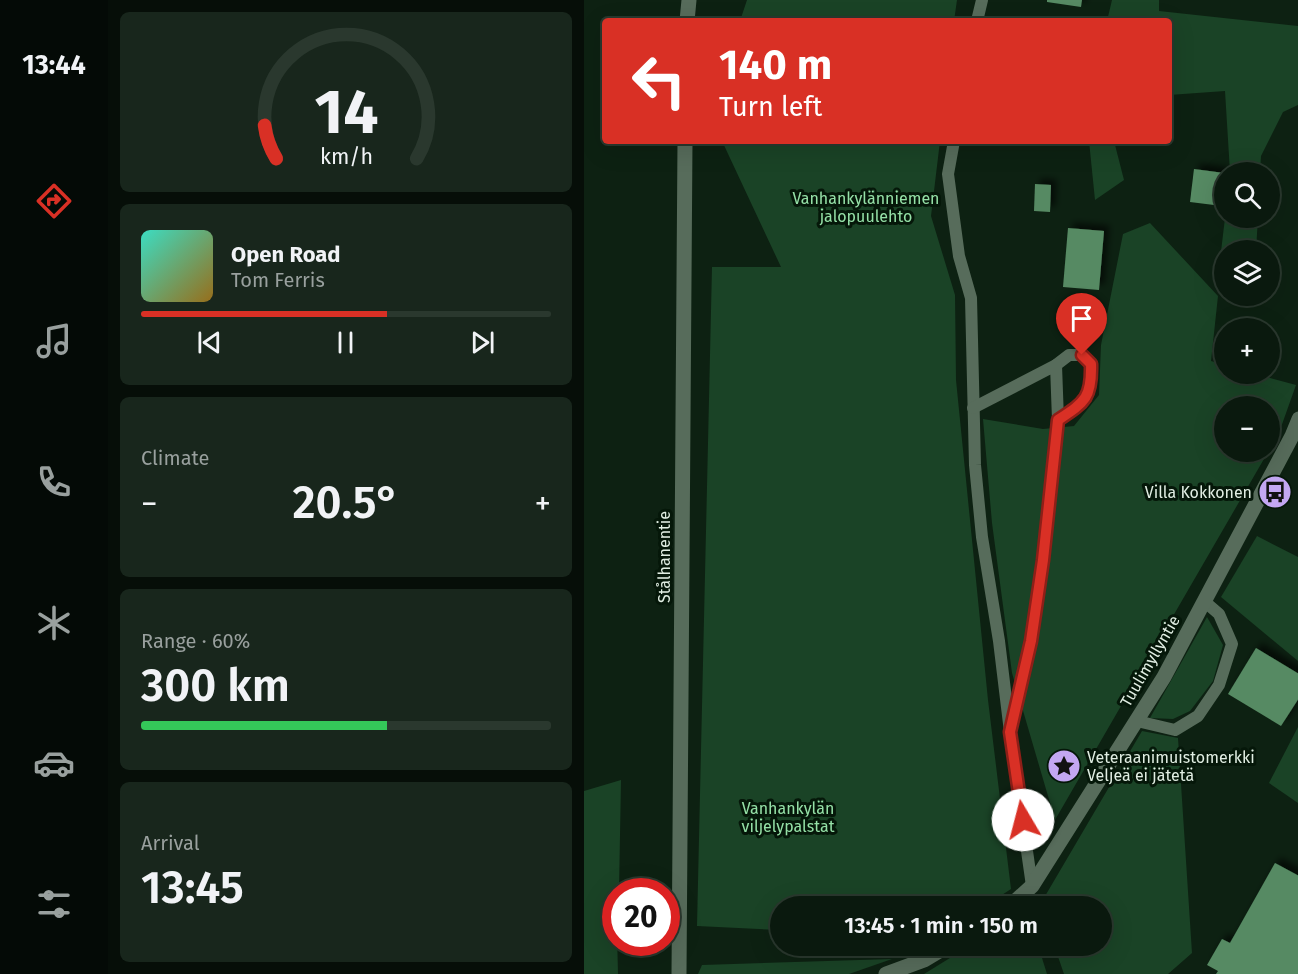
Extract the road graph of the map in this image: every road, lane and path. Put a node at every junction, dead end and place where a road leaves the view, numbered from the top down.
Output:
1 (689, 0) edge
2 (982, 0) edge
3 (687, 18) edge
4 (978, 18) edge
5 (685, 144) edge
6 (953, 144) edge
7 (1056, 365) junction
8 (973, 408) junction
9 (1298, 419) edge
10 (1058, 420) junction
11 (1204, 601) junction
12 (1137, 721) junction
13 (1010, 732) junction
14 (1032, 886) junction
15 (1021, 896) edge
16 (931, 956) edge
17 (679, 974) edge
18 (886, 974) edge

1 - 3 street
2 - 4 lane
5 - 17 street, Stålhanentie
6 - 8 lane
7 - 8 lane
7 - 10 lane
7 - 10 lane
8 - 13 lane
9 - 11 street, Tuulimyllyntie
10 - 13 lane
11 - 12 street, Tuulimyllyntie
11 - 12 lane
12 - 14 street, Tuulimyllyntie
13 - 14 lane
14 - 15 street, Tuulimyllyntie
16 - 18 street

